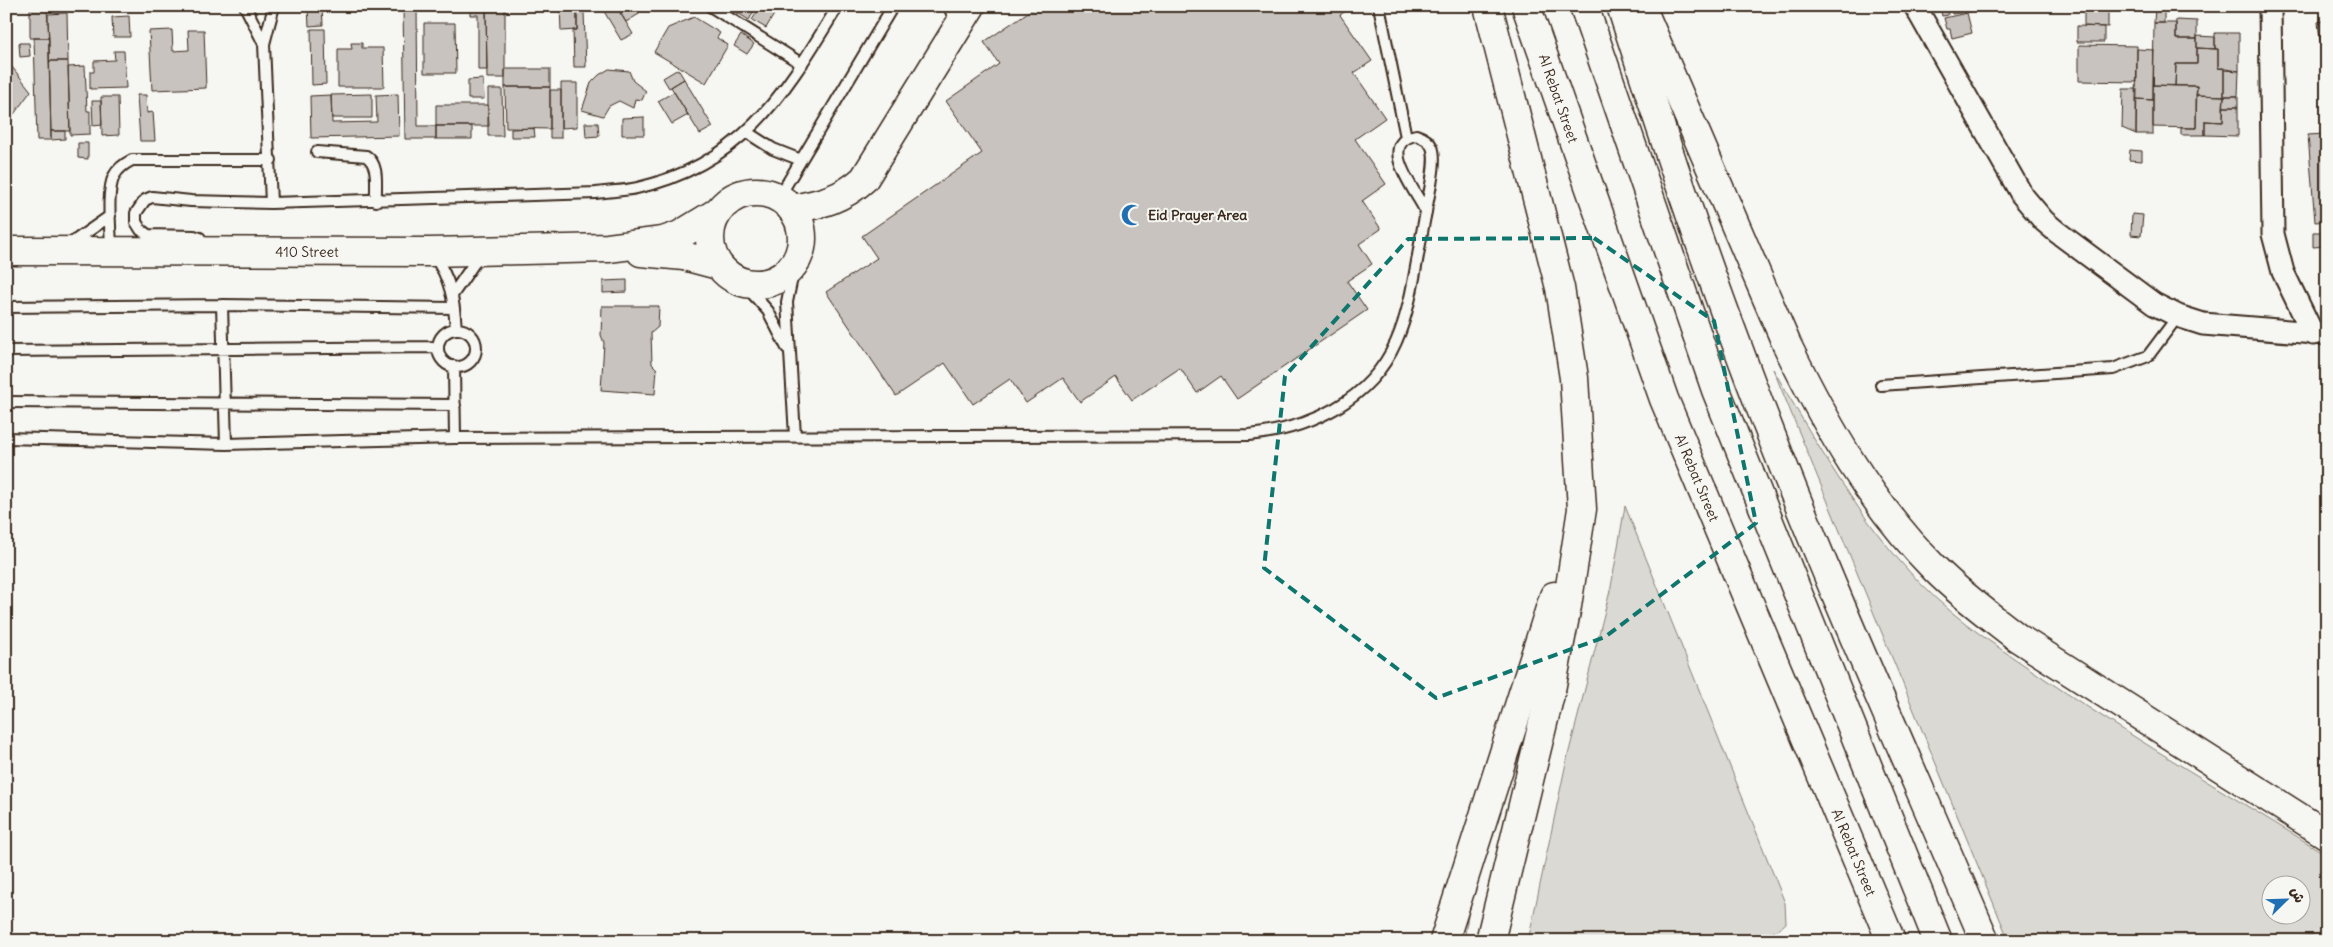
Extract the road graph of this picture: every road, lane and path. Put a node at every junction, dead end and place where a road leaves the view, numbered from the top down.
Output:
1 (245, 6) edge
2 (274, 6) edge
3 (710, 6) edge
4 (838, 6) edge
5 (893, 6) edge
6 (1379, 6) edge
7 (1488, 6) edge
8 (1526, 6) edge
9 (1584, 6) edge
10 (1621, 6) edge
11 (1641, 6) edge
12 (1915, 6) edge
13 (2270, 6) edge
14 (959, 14) edge
15 (264, 44) junction
16 (802, 64) junction
17 (748, 132) junction
18 (1406, 137) junction
19 (317, 152) dead end
20 (271, 160) junction
21 (801, 160) junction
22 (376, 201) junction
23 (272, 203) junction
24 (785, 203) junction
25 (1426, 212) junction
26 (716, 213) junction
27 (110, 216) junction
28 (608, 248) junction
29 (111, 251) junction
30 (484, 251) junction
31 (56, 252) junction
32 (207, 252) junction
33 (430, 252) junction
34 (11, 254) edge
35 (795, 263) junction
36 (718, 265) junction
37 (743, 283) junction
38 (453, 294) junction
39 (222, 305) junction
40 (6, 307) edge
41 (454, 308) junction
42 (2178, 316) junction
43 (456, 329) junction
44 (2320, 334) edge
45 (438, 347) junction
46 (223, 350) junction
47 (6, 351) edge
48 (791, 358) junction
49 (454, 366) junction
50 (1881, 384) dead end
51 (6, 402) edge
52 (225, 405) junction
53 (455, 405) junction
54 (795, 436) junction
55 (6, 438) edge
56 (455, 438) junction
57 (226, 444) junction
58 (1582, 508) junction
59 (2142, 719) junction
60 (2327, 813) edge
61 (2327, 835) edge
62 (1444, 941) edge
63 (1490, 941) edge
64 (1890, 941) edge
65 (1938, 941) edge
66 (1985, 941) edge

1 - 15 lane
2 - 15 lane
3 - 16 lane
4 - 16 lane
5 - 21 lane
6 - 18 lane
7 - 58 main road
8 - 64 main road, Al Rebat Street
9 - 65 main road
10 - 66 main road
11 - 59 main road
12 - 42 street
13 - 44 street
14 - 24 main road
15 - 20 lane
16 - 17 lane
17 - 21 lane
17 - 22 lane
18 - 25 lane
18 - 25 lane
19 - 22 lane
20 - 23 lane
20 - 27 lane
21 - 24 lane
22 - 23 lane
23 - 32 lane
24 - 26 main road
24 - 35 main road
25 - 54 lane
26 - 28 main road, 410 Street
26 - 36 main road
27 - 29 lane
27 - 31 lane
28 - 30 main road, 410 Street
28 - 36 main road, 410 Street
29 - 31 main road, 410 Street
29 - 32 main road, 410 Street
30 - 33 main road, 410 Street
30 - 38 lane
31 - 34 main road, 410 Street
32 - 33 main road, 410 Street
33 - 38 lane
35 - 37 main road
35 - 48 lane
36 - 37 main road
37 - 48 lane
38 - 41 lane
39 - 40 lane
39 - 41 lane
39 - 46 lane
41 - 43 lane
42 - 44 street
42 - 50 lane
43 - 45 lane
43 - 49 lane
45 - 46 lane
45 - 49 lane
46 - 47 lane
46 - 52 lane
48 - 54 lane
49 - 53 lane
51 - 52 lane
52 - 53 lane
52 - 57 lane
53 - 56 lane
54 - 56 lane
55 - 57 lane
56 - 57 lane
58 - 62 main road
58 - 63 main road
59 - 60 main road
59 - 61 main road

